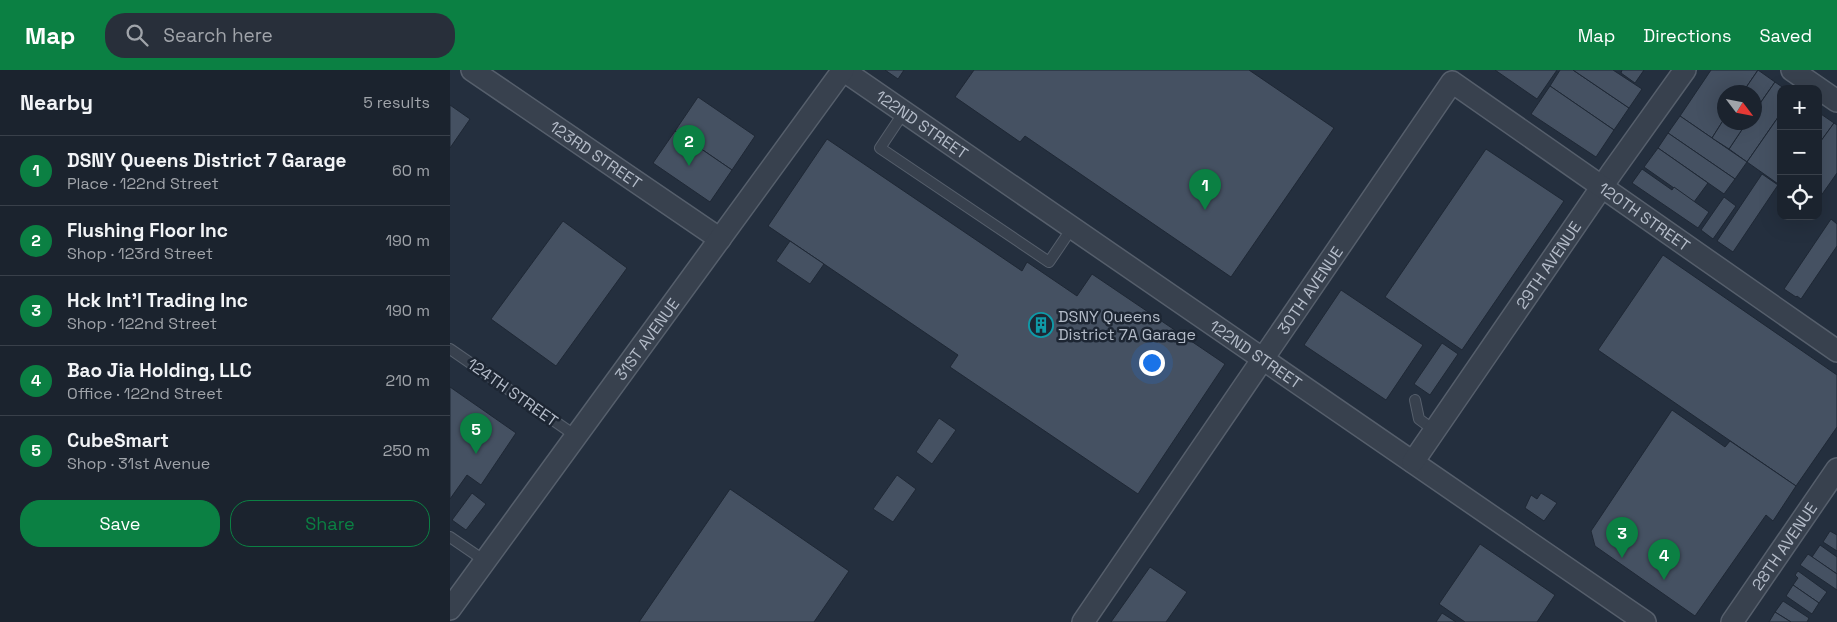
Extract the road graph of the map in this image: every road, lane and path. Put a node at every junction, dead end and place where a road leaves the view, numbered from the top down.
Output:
1 (472, 70) edge
2 (843, 70) edge
3 (1685, 70) edge
4 (1792, 70) edge
5 (1452, 82) joint
6 (1837, 101) edge
7 (904, 112) junction
8 (1602, 187) junction
9 (1072, 228) junction
10 (720, 238) junction
11 (450, 349) edge
12 (1837, 351) edge
13 (1263, 359) junction
14 (1415, 400) dead end
15 (1435, 431) junction
16 (576, 436) junction
17 (1413, 462) junction
18 (1837, 470) edge
19 (450, 537) edge
20 (485, 561) junction
21 (450, 608) edge
22 (1083, 622) edge
23 (1645, 622) edge
24 (1732, 622) edge

1 - 10 street, 123RD STREET
2 - 7 street, 122ND STREET
2 - 10 street, 31ST AVENUE
3 - 8 street, 29TH AVENUE
4 - 6 street
5 - 8 street, 120TH STREET
5 - 13 street, 30TH AVENUE
7 - 9 street, 122ND STREET
7 - 9 lane
8 - 12 street, 120TH STREET
8 - 15 street, 29TH AVENUE
9 - 13 street, 122ND STREET
10 - 16 street, 31ST AVENUE
11 - 16 lane, 124TH STREET
13 - 17 street, 122ND STREET
13 - 22 street, 30TH AVENUE
14 - 15 lane
15 - 17 street, 29TH AVENUE
16 - 20 street, 31ST AVENUE
17 - 23 street, 122ND STREET
18 - 24 street, 28TH AVENUE
19 - 20 lane
20 - 21 street, 31ST AVENUE

